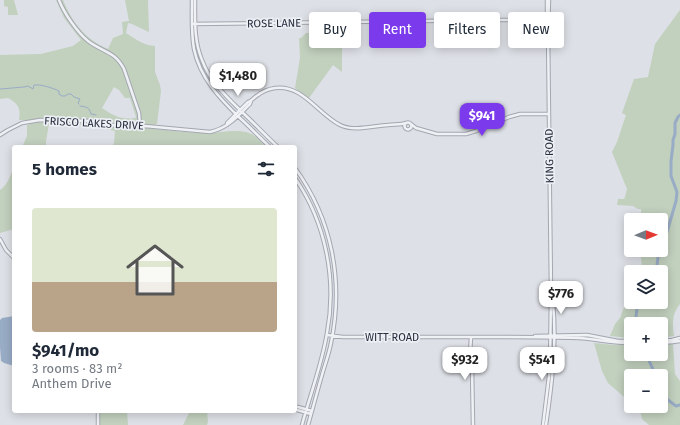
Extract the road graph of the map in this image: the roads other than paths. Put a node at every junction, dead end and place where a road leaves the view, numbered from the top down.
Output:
1 (59, 0) edge
2 (193, 0) edge
3 (548, 0) edge
4 (549, 12) edge
5 (508, 20) edge
6 (194, 24) junction
7 (548, 48) edge
8 (241, 111) junction
9 (549, 114) junction
10 (237, 115) junction
11 (406, 124) junction
12 (411, 124) junction
13 (399, 125) junction
14 (140, 126) junction
15 (405, 128) junction
16 (416, 128) junction
17 (410, 129) junction
18 (0, 135) edge
19 (268, 145) edge
20 (276, 145) edge
21 (297, 171) edge
22 (297, 181) edge
23 (0, 239) edge
24 (12, 256) edge
25 (327, 335) junction
26 (332, 336) junction
27 (471, 337) junction
28 (552, 337) junction
29 (680, 339) edge
30 (668, 341) edge
31 (624, 342) edge
32 (297, 407) edge
33 (307, 409) junction
34 (297, 410) edge
35 (312, 411) junction
36 (98, 413) edge
37 (305, 413) junction
38 (311, 414) junction
39 (98, 425) edge
40 (302, 425) edge
41 (308, 425) edge
42 (473, 425) edge
43 (545, 425) edge

1 - 14 street
2 - 6 street
3 - 4 street, KING ROAD
5 - 6 street, ROSE LANE
6 - 8 street
6 - 10 street
7 - 9 street, KING ROAD
8 - 10 street
8 - 13 street
8 - 20 street
9 - 16 street
9 - 28 street, KING ROAD
10 - 14 street, FRISCO LAKES DRIVE
10 - 19 street
11 - 12 street
11 - 13 street
11 - 15 street
12 - 16 street
12 - 17 street
13 - 15 street
14 - 18 street, FRISCO LAKES DRIVE
15 - 17 street
16 - 17 street
21 - 26 street
22 - 25 street
23 - 24 street
25 - 26 street, WITT ROAD
25 - 33 street
26 - 27 street, WITT ROAD
26 - 35 street
27 - 28 street, WITT ROAD
27 - 42 street
28 - 31 street, WITT ROAD
28 - 43 street, KING ROAD
29 - 30 street
32 - 33 street
33 - 35 street
33 - 37 street
34 - 37 street
35 - 38 street
36 - 39 street
37 - 38 street
37 - 40 street
38 - 41 street

